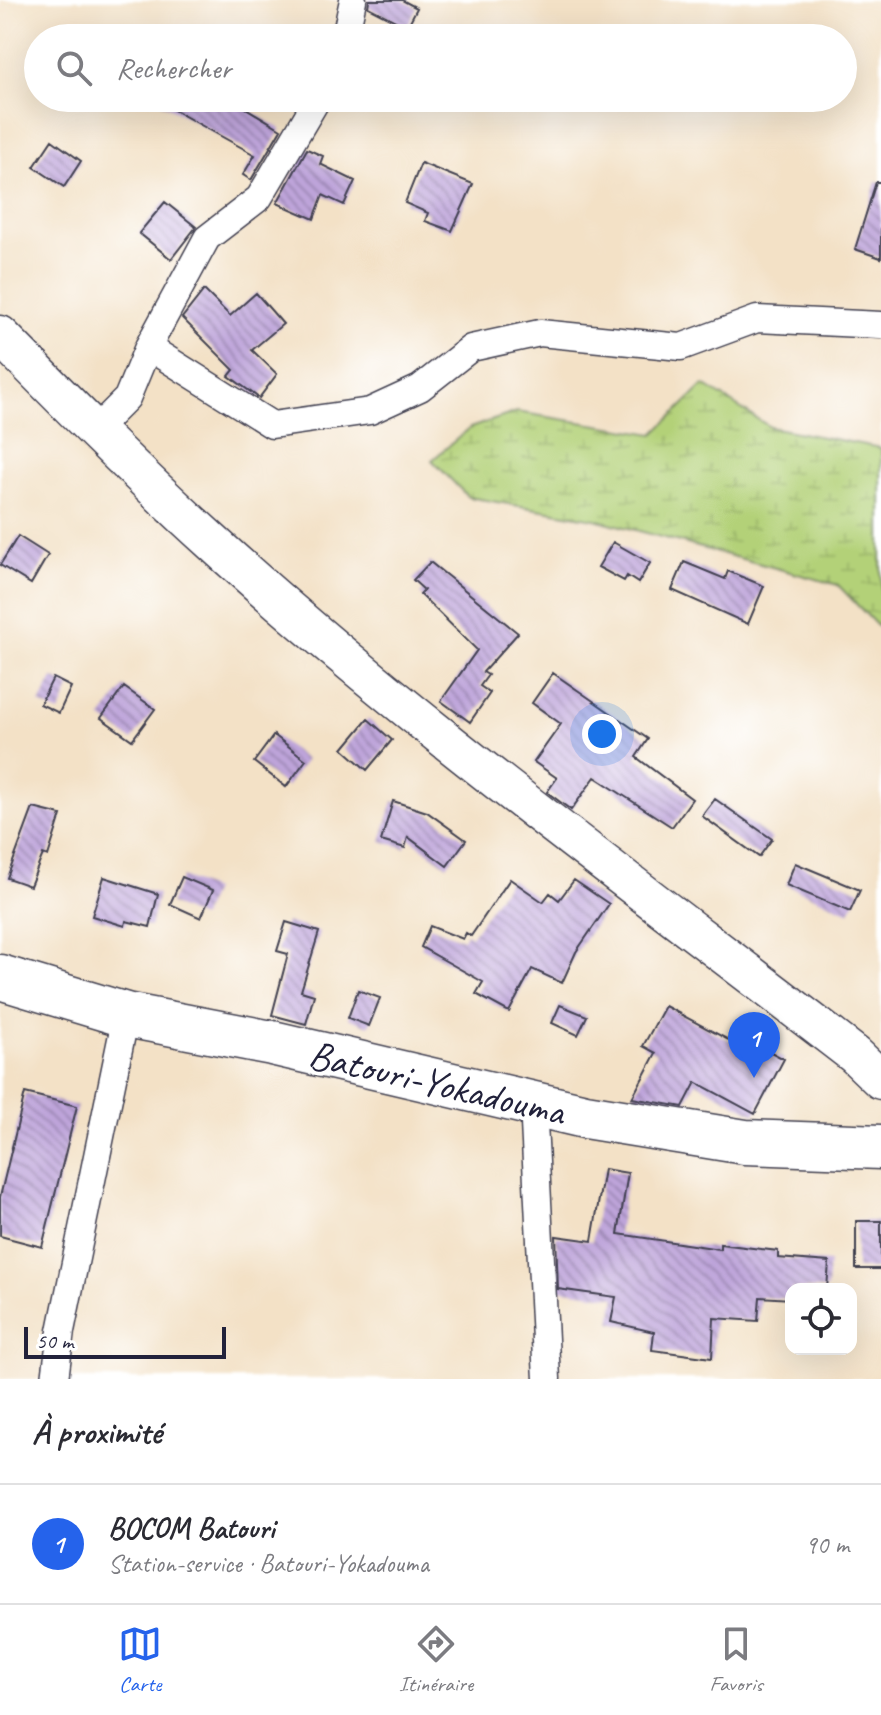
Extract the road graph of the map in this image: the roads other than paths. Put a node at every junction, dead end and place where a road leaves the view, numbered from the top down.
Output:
1 (353, 0) edge
2 (348, 24) edge
3 (310, 112) edge
4 (881, 325) edge
5 (0, 335) edge
6 (148, 347) junction
7 (96, 429) junction
8 (0, 977) edge
9 (126, 1015) junction
10 (881, 1080) edge
11 (533, 1103) junction
12 (881, 1147) edge
13 (55, 1379) edge
14 (547, 1379) edge

1 - 2 street
3 - 6 street
4 - 6 street
5 - 7 street
6 - 7 street
7 - 10 street
8 - 9 highway, Batouri-Yokadouma
9 - 11 highway, Batouri-Yokadouma
9 - 13 street
11 - 12 highway, Batouri-Yokadouma
11 - 14 street

